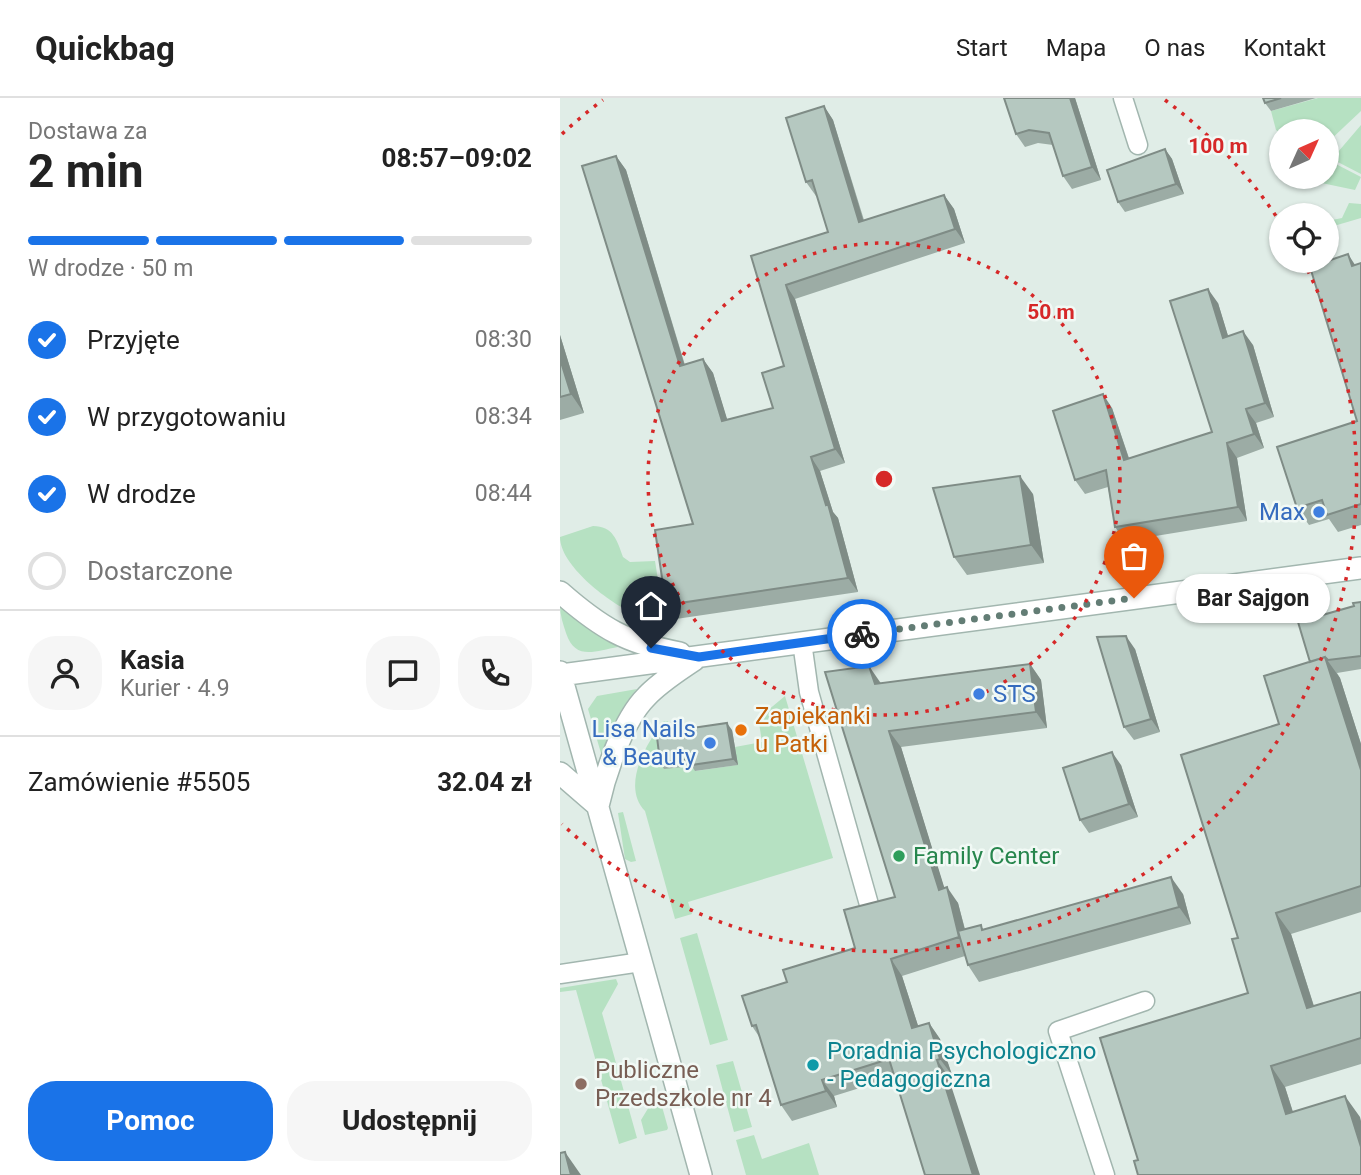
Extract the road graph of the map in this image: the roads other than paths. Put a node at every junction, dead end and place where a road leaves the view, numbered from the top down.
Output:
1 (1123, 98) edge
2 (1138, 145) dead end
3 (1361, 568) edge
4 (560, 592) edge
5 (802, 642) junction
6 (699, 657) junction
7 (560, 674) edge
8 (560, 773) edge
9 (598, 806) junction
10 (870, 908) edge
11 (641, 962) junction
12 (560, 975) edge
13 (1145, 1001) dead end
14 (701, 1175) edge
15 (1105, 1175) edge

1 - 2 lane
3 - 5 street
4 - 6 street
5 - 6 street
5 - 10 lane
6 - 7 street
6 - 9 street
7 - 9 street
8 - 9 street
9 - 11 street
11 - 12 lane
11 - 14 street
13 - 15 lane

